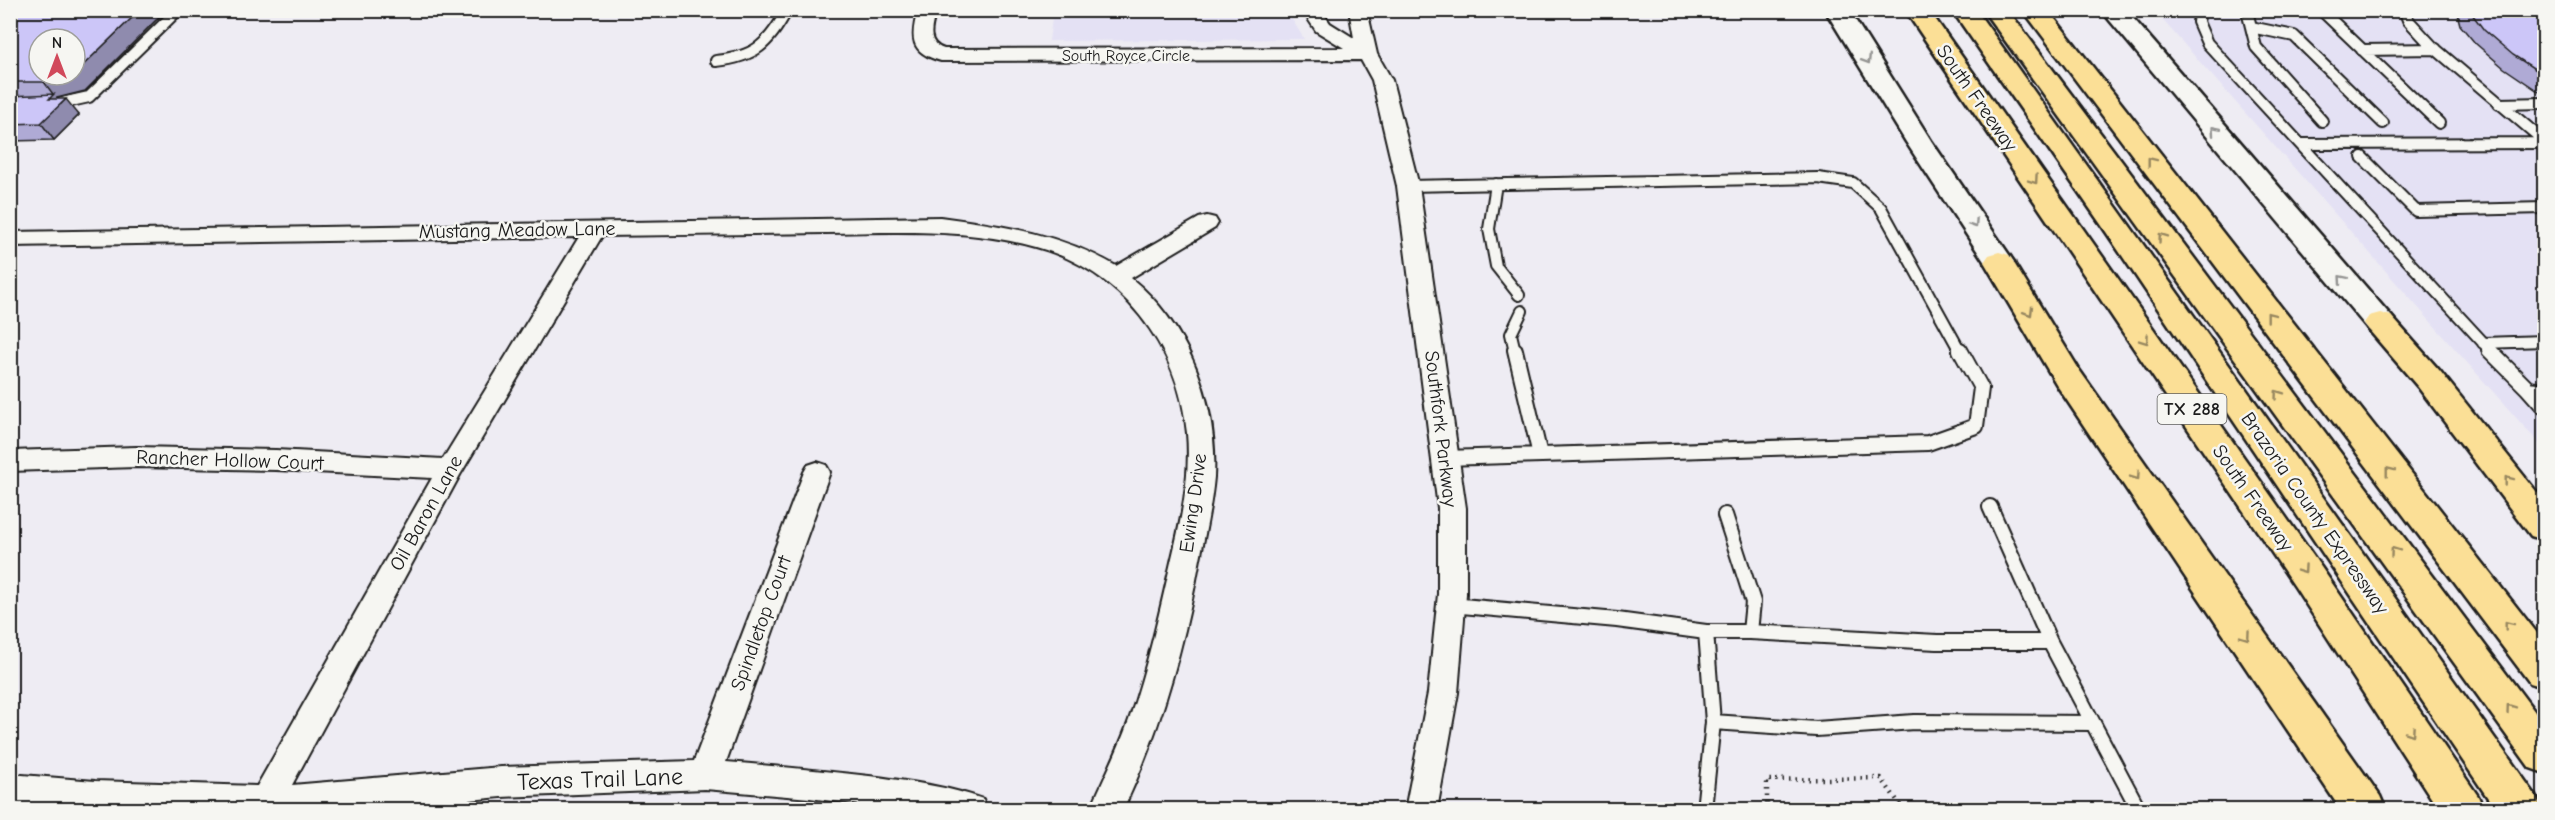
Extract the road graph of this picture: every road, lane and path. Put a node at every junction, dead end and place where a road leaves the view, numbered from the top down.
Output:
1 (178, 10) edge
2 (787, 10) edge
3 (927, 10) edge
4 (1311, 10) edge
5 (1358, 10) edge
6 (1837, 10) edge
7 (1917, 10) edge
8 (1964, 10) edge
9 (1995, 10) edge
10 (2035, 10) edge
11 (2113, 10) edge
12 (2200, 10) edge
13 (2250, 10) edge
14 (2321, 10) edge
15 (2404, 10) edge
16 (2251, 27) junction
17 (2436, 49) junction
18 (2362, 50) junction
19 (1367, 54) junction
20 (716, 61) dead end
21 (2544, 103) edge
22 (2499, 104) junction
23 (46, 105) edge
24 (2322, 121) dead end
25 (2383, 123) dead end
26 (2439, 123) dead end
27 (2544, 142) edge
28 (2300, 144) junction
29 (2362, 157) dead end
30 (1496, 184) junction
31 (1408, 186) junction
32 (2544, 208) edge
33 (1207, 223) dead end
34 (595, 229) junction
35 (1023, 237) joint
36 (10, 239) edge
37 (1999, 262) joint
38 (1115, 278) junction
39 (1519, 295) dead end
40 (1522, 311) dead end
41 (2380, 323) joint
42 (2544, 341) edge
43 (2483, 343) junction
44 (2528, 389) junction
45 (2544, 391) edge
46 (2544, 407) edge
47 (1540, 455) junction
48 (1445, 458) junction
49 (10, 461) edge
50 (450, 469) junction
51 (817, 472) dead end
52 (1989, 507) dead end
53 (1725, 515) dead end
54 (2544, 526) edge
55 (1451, 604) junction
56 (1706, 632) junction
57 (1750, 632) junction
58 (2050, 642) junction
59 (2544, 671) edge
60 (1713, 722) junction
61 (2092, 723) junction
62 (2544, 755) edge
63 (705, 775) junction
64 (10, 789) edge
65 (266, 801) junction
66 (971, 810) edge
67 (1106, 810) edge
68 (1421, 810) edge
69 (1704, 810) edge
70 (1767, 810) edge
71 (1904, 810) edge
72 (2139, 810) edge
73 (2365, 810) edge
74 (2463, 810) edge
75 (2521, 810) edge

1 - 23 lane
2 - 20 lane
3 - 19 street, South Royce Circle
4 - 19 street, Southfork Parkway
5 - 19 street, Southfork Parkway
6 -> 37 main road
7 -> 74 highway, South Freeway / TX 288
8 - 75 highway, Brazoria County Expressway
62 -> 9 highway, Brazoria County Expressway
59 -> 10 highway
41 -> 11 main road
12 - 28 lane
13 - 16 lane
14 - 18 lane
15 - 17 lane
16 - 24 lane
16 - 25 lane
17 - 18 lane
17 - 22 lane
18 - 26 lane
19 - 31 street, Southfork Parkway
21 - 22 lane
22 - 27 lane
27 - 28 lane
28 - 43 lane
29 - 32 lane
30 - 31 lane
30 - 39 lane
30 - 47 lane
31 - 48 street, Southfork Parkway
33 - 38 street
34 - 35 street, Mustang Meadow Lane
34 - 36 street, Mustang Meadow Lane
34 - 50 street, Oil Baron Lane
35 - 38 street, Ewing Drive
37 -> 73 highway
38 - 67 street, Ewing Drive
40 - 47 lane
54 -> 41 highway
42 - 43 lane
43 - 44 lane
44 - 45 lane
44 - 46 lane
47 - 48 lane
48 - 55 street, Southfork Parkway
49 - 50 street, Rancher Hollow Court
50 - 65 street, Oil Baron Lane
51 - 63 street, Spindletop Court
52 - 58 lane
53 - 57 lane
55 - 56 lane
55 - 68 street, Southfork Parkway
56 - 57 lane
56 - 60 lane
57 - 58 lane
58 - 61 lane
60 - 61 lane
60 - 69 lane
61 - 72 lane
63 - 65 street, Texas Trail Lane
63 - 66 street, Texas Trail Lane
64 - 65 street, Texas Trail Lane
70 - 71 path

